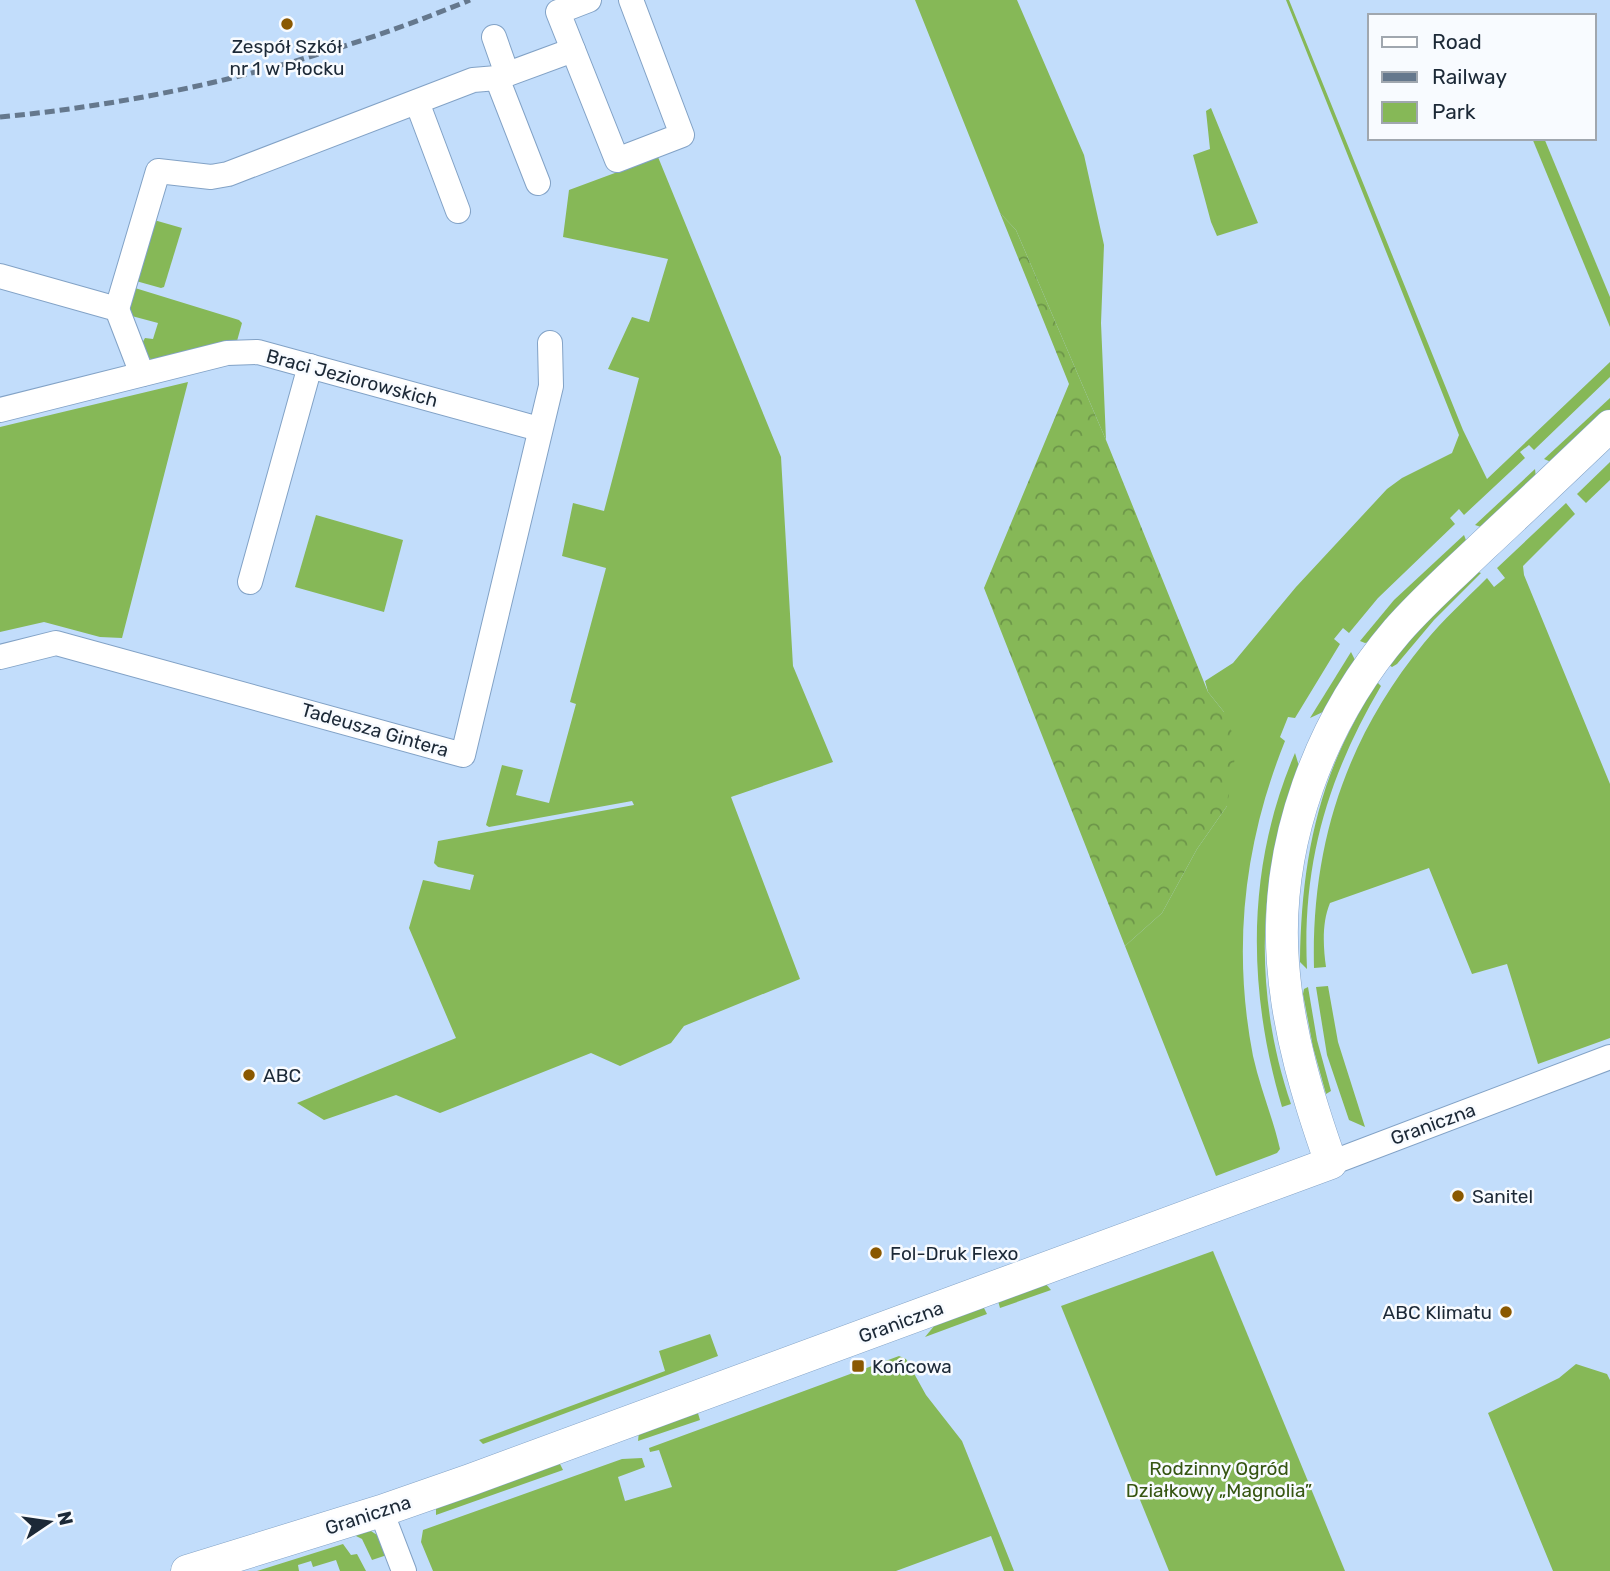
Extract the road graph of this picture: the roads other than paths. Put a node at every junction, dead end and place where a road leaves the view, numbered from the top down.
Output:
1 (589, 0) edge
2 (631, 0) edge
3 (494, 37) dead end
4 (573, 50) junction
5 (502, 76) junction
6 (417, 102) junction
7 (538, 183) dead end
8 (458, 211) dead end
9 (0, 276) edge
10 (117, 309) junction
11 (550, 343) dead end
12 (310, 366) junction
13 (142, 374) junction
14 (0, 411) edge
15 (1610, 426) edge
16 (539, 429) junction
17 (250, 582) dead end
18 (0, 657) edge
19 (1610, 1058) edge
20 (1331, 1163) junction
21 (381, 1511) junction
22 (187, 1571) edge
23 (404, 1571) edge

1 - 4 street
2 - 4 street
3 - 5 street
4 - 5 street
5 - 6 street
5 - 7 street
6 - 8 street
6 - 10 street
9 - 10 street
10 - 13 street
11 - 16 street, Tadeusza Gintera
12 - 13 street, Braci Jeziorowskich
12 - 16 street, Braci Jeziorowskich
12 - 17 street
13 - 14 street, Braci Jeziorowskich
15 - 20 street
16 - 18 street, Tadeusza Gintera
19 - 20 street, Graniczna
20 - 21 street, Graniczna
21 - 22 street, Graniczna
21 - 23 street

